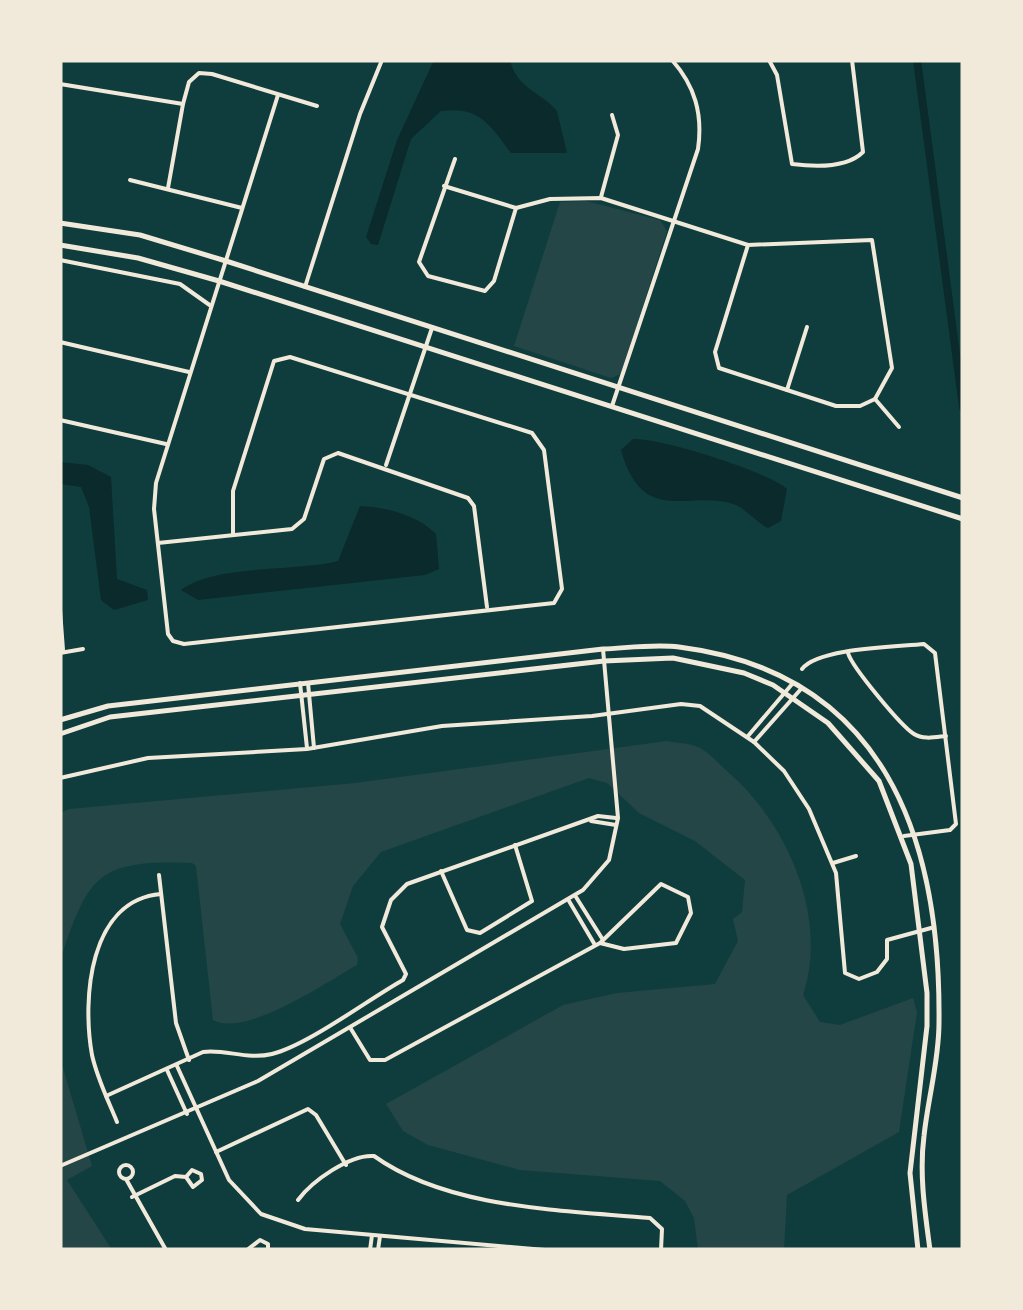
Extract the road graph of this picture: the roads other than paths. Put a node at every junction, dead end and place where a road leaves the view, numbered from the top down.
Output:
1 (382, 60) edge
2 (769, 60) edge
3 (852, 60) edge
4 (675, 61) edge
5 (60, 84) edge
6 (278, 95) junction
7 (183, 104) junction
8 (317, 106) dead end
9 (612, 115) dead end
10 (456, 159) dead end
11 (130, 180) dead end
12 (444, 186) junction
13 (168, 188) junction
14 (601, 198) junction
15 (242, 208) junction
16 (516, 208) junction
17 (674, 220) junction
18 (60, 223) edge
19 (60, 245) edge
20 (748, 245) junction
21 (60, 260) edge
22 (226, 261) junction
23 (220, 281) junction
24 (305, 287) junction
25 (211, 306) junction
26 (806, 327) dead end
27 (432, 328) junction
28 (60, 342) edge
29 (425, 347) junction
30 (189, 372) junction
31 (622, 386) junction
32 (787, 390) junction
33 (410, 394) junction
34 (875, 399) junction
35 (612, 406) junction
36 (60, 420) edge
37 (899, 427) dead end
38 (166, 444) junction
39 (385, 466) junction
40 (963, 498) edge
41 (963, 519) edge
42 (233, 534) junction
43 (158, 543) junction
44 (60, 610) edge
45 (488, 610) junction
46 (83, 648) dead end
47 (602, 649) junction
48 (62, 652) edge
49 (848, 653) junction
50 (604, 661) junction
51 (802, 669) dead end
52 (304, 683) junction
53 (793, 683) junction
54 (802, 688) junction
55 (786, 692) junction
56 (305, 695) junction
57 (794, 697) junction
58 (609, 713) junction
59 (60, 720) edge
60 (60, 734) edge
61 (748, 736) junction
62 (946, 736) junction
63 (754, 742) junction
64 (314, 748) junction
65 (307, 749) junction
66 (60, 778) edge
67 (618, 822) junction
68 (916, 835) junction
69 (904, 836) junction
70 (515, 845) junction
71 (856, 856) dead end
72 (833, 863) junction
73 (441, 871) junction
74 (159, 875) dead end
75 (162, 894) junction
76 (576, 897) junction
77 (569, 901) junction
78 (931, 928) junction
79 (920, 930) junction
80 (599, 942) junction
81 (351, 1029) junction
82 (189, 1060) junction
83 (176, 1066) junction
84 (167, 1070) junction
85 (106, 1096) junction
86 (197, 1110) junction
87 (187, 1114) junction
88 (117, 1122) dead end
89 (216, 1152) junction
90 (346, 1165) junction
91 (60, 1166) edge
92 (186, 1177) dead end
93 (126, 1179) dead end
94 (132, 1196) junction
95 (298, 1200) dead end
96 (927, 1230) junction
97 (916, 1233) junction
98 (372, 1235) junction
99 (380, 1236) junction
100 (251, 1249) edge
101 (166, 1250) edge
102 (268, 1250) edge
103 (370, 1250) edge
104 (378, 1250) edge
105 (545, 1250) edge
106 (660, 1250) edge
107 (918, 1250) edge
108 (930, 1250) edge

1 - 24 street
2 - 3 street
4 - 17 street
5 - 7 street
6 - 7 street
6 - 8 street
6 - 15 street
7 - 13 street
9 - 14 street
10 - 12 street
11 - 13 street
12 - 16 street
12 - 16 street
13 - 15 street
14 - 16 street
14 - 17 street
15 - 22 street
17 - 20 street
17 - 31 street
18 - 22 street
19 - 23 street
20 - 32 street
20 - 34 street
21 - 25 street
22 - 23 street
22 - 24 street
23 - 25 street
23 - 29 street
24 - 27 street
25 - 30 street
26 - 32 street
27 - 29 street
27 - 31 street
28 - 30 street
29 - 33 street
29 - 35 street
30 - 38 street
31 - 35 street
31 - 40 street
32 - 34 street
33 - 39 street
33 - 42 street
33 - 45 street
34 - 37 street
35 - 41 street
36 - 38 street
38 - 43 street
39 - 42 street
39 - 45 street
42 - 43 street
43 - 45 street
44 - 48 street
46 - 48 street
47 - 50 street
47 - 52 street
47 - 53 street
49 - 51 street
49 - 62 street
49 - 62 street
50 - 55 street
50 - 56 street
50 - 58 street
52 - 56 street
52 - 59 street
53 - 54 street
53 - 55 street
54 - 57 street
54 - 68 street
55 - 57 street
55 - 61 street
56 - 60 street
56 - 64 street
56 - 65 street
57 - 63 street
57 - 69 street
58 - 61 street
58 - 64 street
58 - 67 street
61 - 63 street
62 - 68 street
63 - 72 street
64 - 65 street
65 - 66 street
67 - 70 street
67 - 76 street
68 - 69 street
68 - 78 street
69 - 79 street
70 - 73 street
70 - 73 street
71 - 72 street
72 - 79 street
73 - 82 street
74 - 75 street
75 - 82 street
75 - 85 street
76 - 77 street
76 - 80 street
77 - 80 street
77 - 81 street
78 - 79 street
78 - 96 street
79 - 97 street
80 - 80 street
80 - 81 street
81 - 86 street
82 - 83 street
83 - 84 street
83 - 86 street
84 - 85 street
84 - 87 street
85 - 88 street
86 - 87 street
86 - 89 street
87 - 91 street
89 - 90 street
89 - 98 street
90 - 95 street
90 - 106 street
92 - 94 street
93 - 94 street
94 - 101 street
96 - 97 street
96 - 108 street
97 - 107 street
98 - 99 street
98 - 103 street
99 - 104 street
99 - 105 street
100 - 102 street

